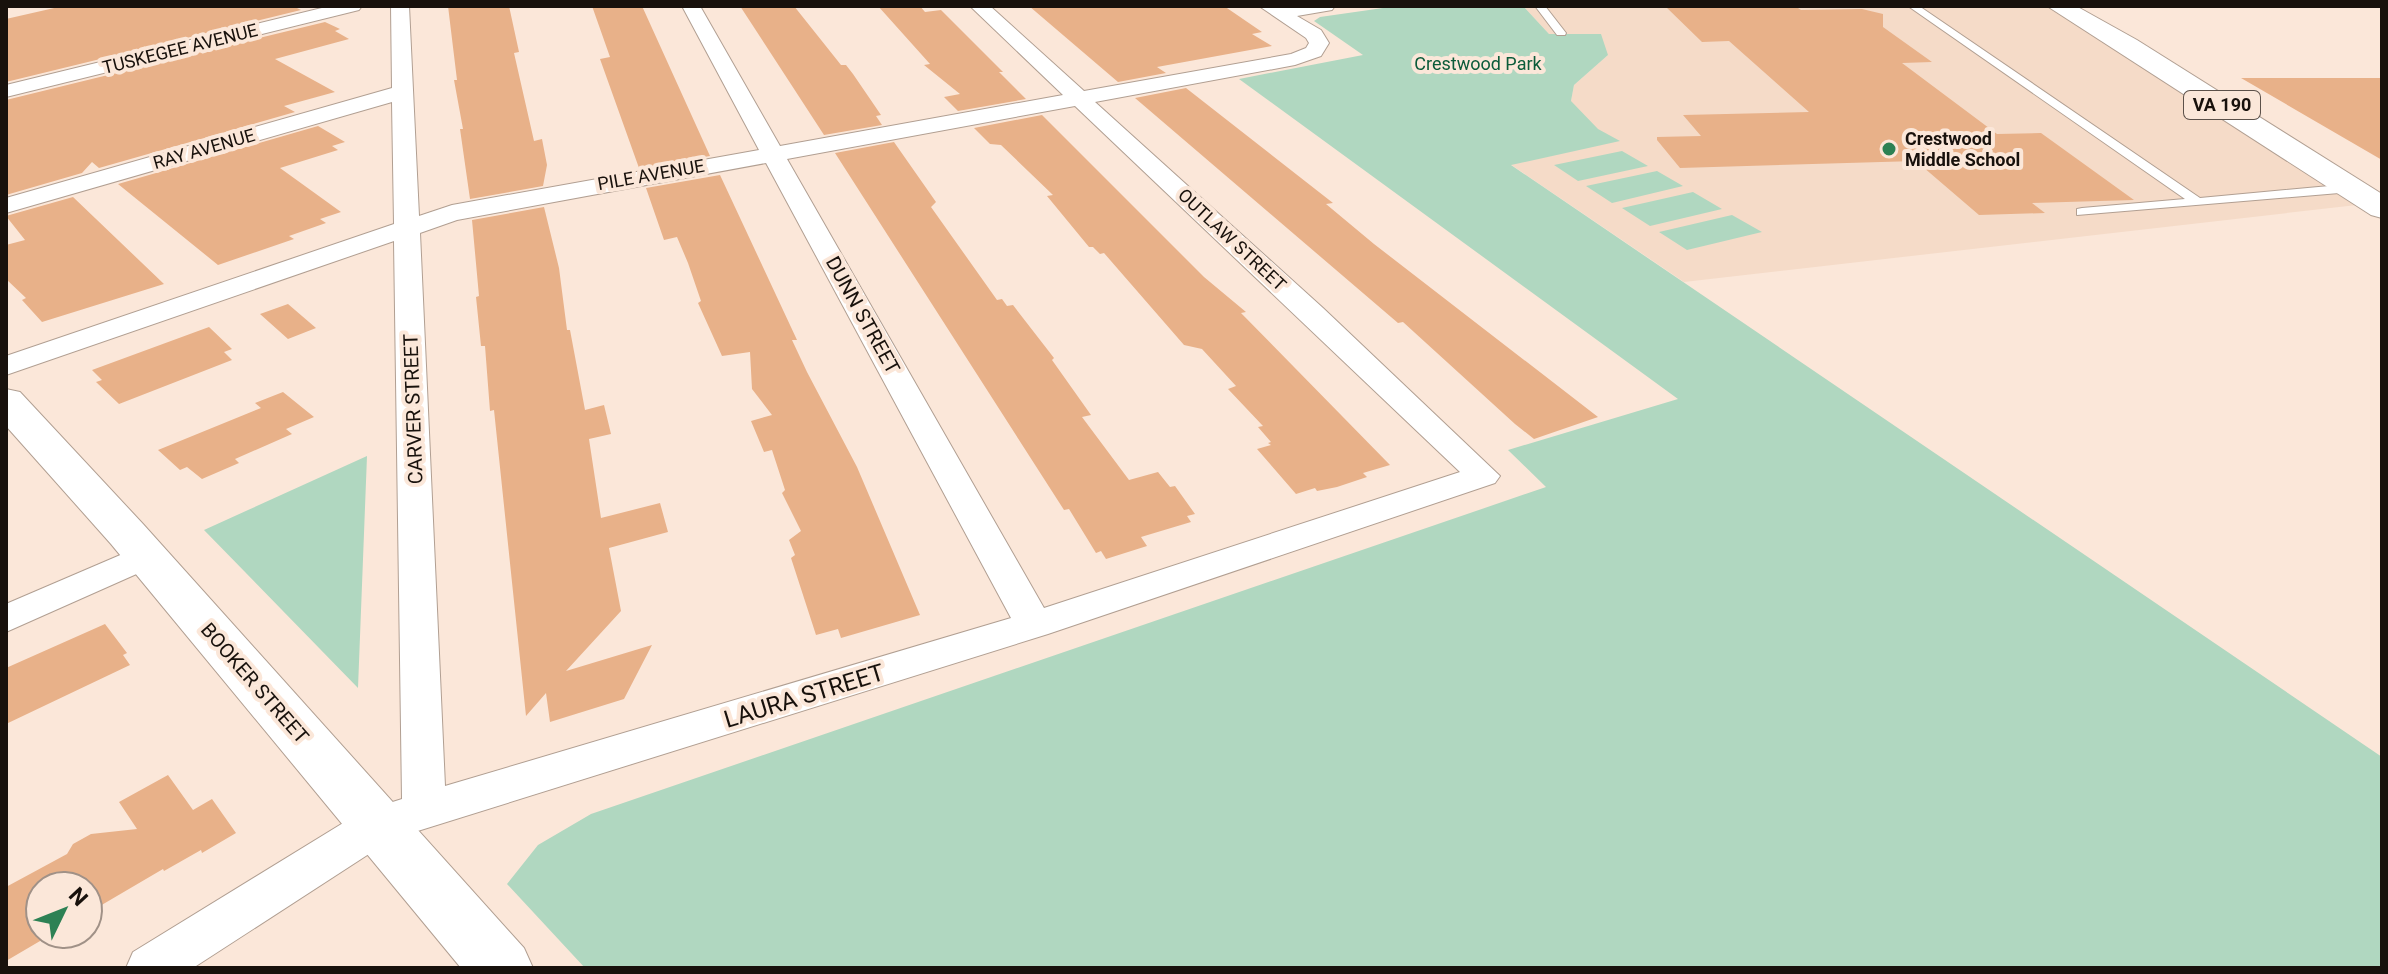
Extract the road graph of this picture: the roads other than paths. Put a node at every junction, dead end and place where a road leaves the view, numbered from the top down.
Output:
1 (353, 6) edge
2 (400, 6) edge
3 (691, 6) edge
4 (979, 6) edge
5 (1326, 6) edge
6 (1540, 6) edge
7 (1913, 6) edge
8 (2059, 6) edge
9 (1274, 9) edge
10 (1561, 33) dead end
11 (6, 91) edge
12 (402, 92) junction
13 (1078, 98) junction
14 (773, 153) junction
15 (2351, 188) junction
16 (2195, 200) junction
17 (6, 206) edge
18 (2382, 208) edge
19 (2082, 212) dead end
20 (407, 227) junction
21 (6, 366) edge
22 (6, 401) edge
23 (1483, 476) joint
24 (146, 556) junction
25 (6, 619) edge
26 (1034, 625) junction
27 (401, 819) junction
28 (151, 968) edge
29 (501, 968) edge

1 - 11 street, TUSKEGEE AVENUE
2 - 12 street, CARVER STREET
3 - 14 street, DUNN STREET
4 - 13 street, OUTLAW STREET
5 - 9 street
6 - 10 lane
7 - 16 lane
8 - 15 street, VA 190
9 - 13 street, PILE AVENUE
12 - 17 street, RAY AVENUE
12 - 20 street, CARVER STREET
13 - 14 street, PILE AVENUE
13 - 23 street, OUTLAW STREET
14 - 20 street, PILE AVENUE
14 - 26 street, DUNN STREET
15 - 16 lane
15 - 18 street, VA 190
16 - 19 lane
20 - 21 street, PILE AVENUE
20 - 27 street, CARVER STREET
22 - 24 street, BOOKER STREET
23 - 26 street, LAURA STREET
24 - 25 street
24 - 27 street, BOOKER STREET
26 - 27 street, LAURA STREET
27 - 28 street, LAURA STREET
27 - 29 street, BOOKER STREET

